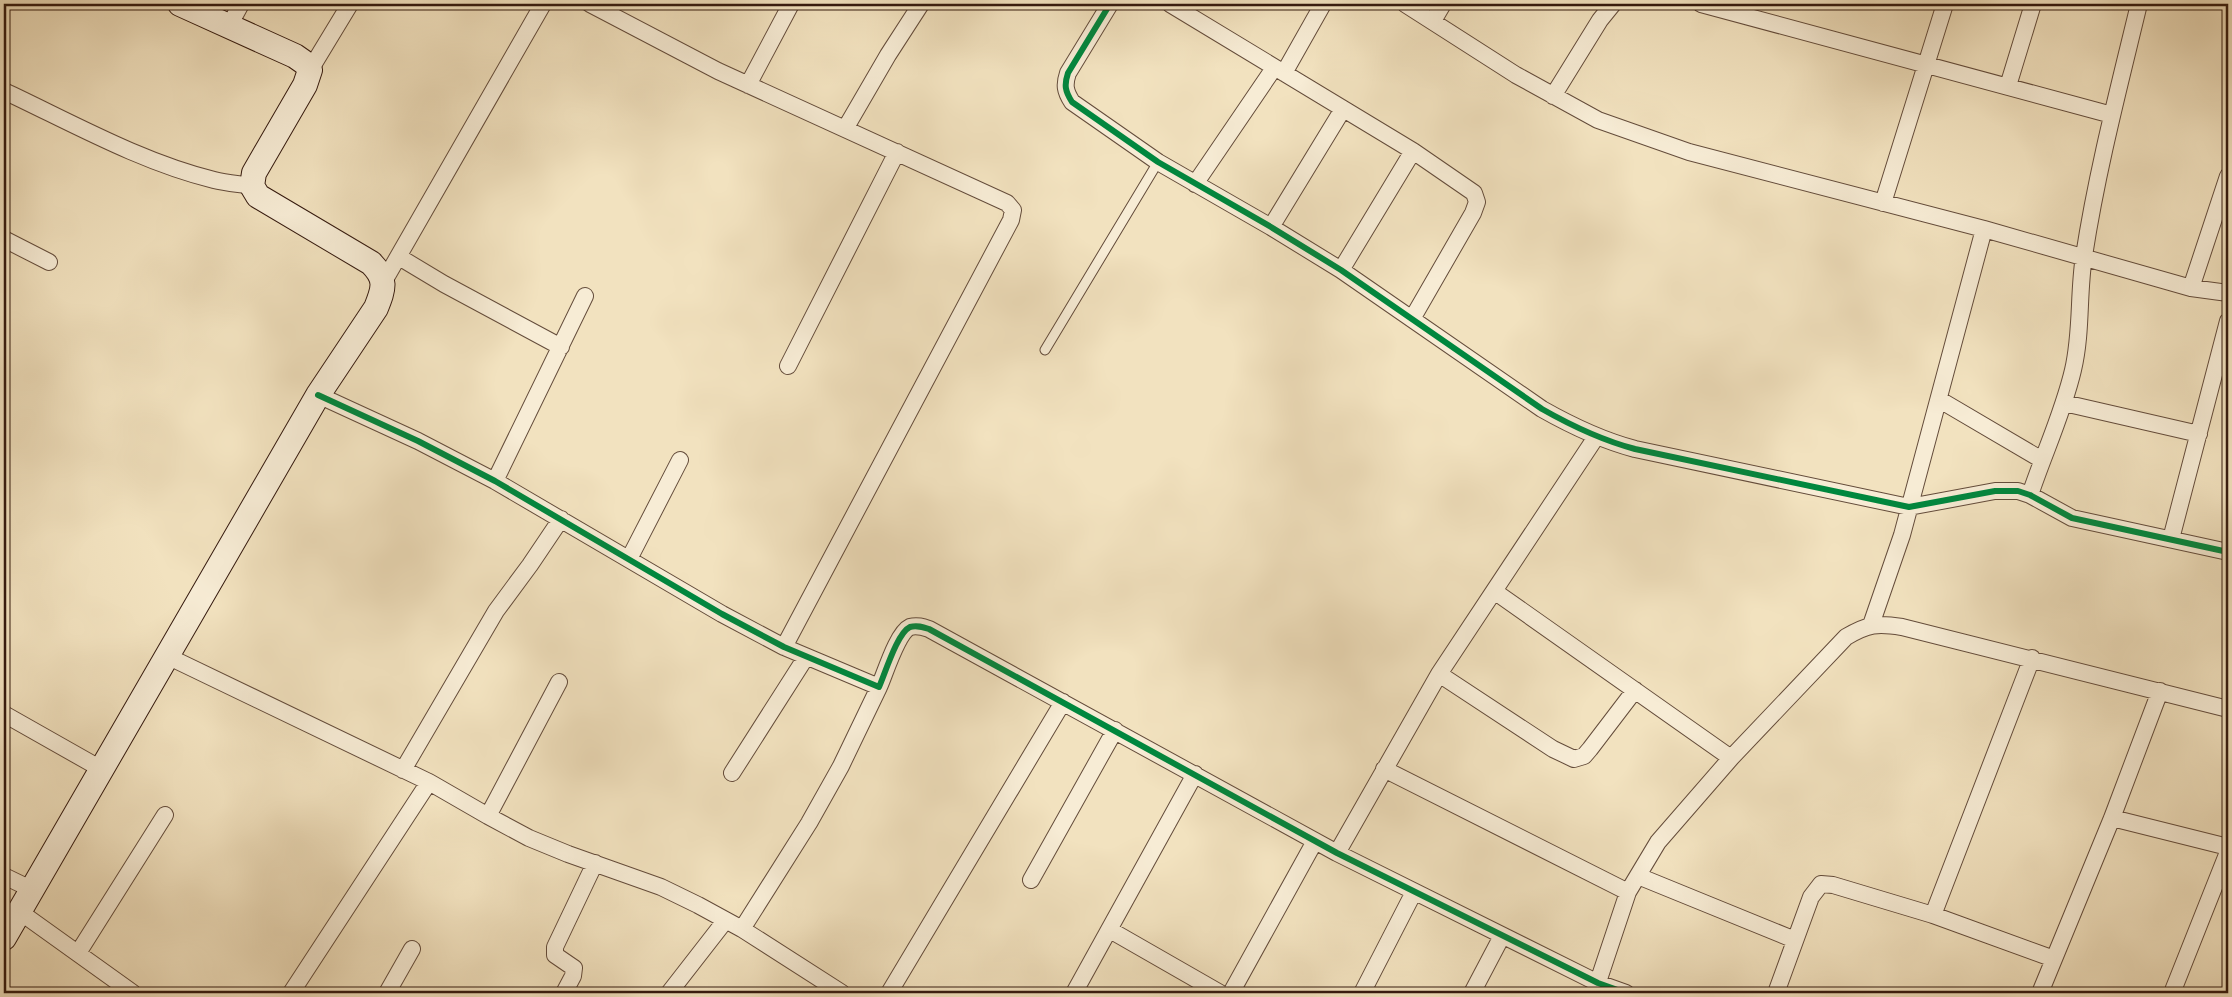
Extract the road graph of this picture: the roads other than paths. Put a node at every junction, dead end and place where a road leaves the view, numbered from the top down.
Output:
1 (180, 4) edge
2 (242, 4) edge
3 (350, 4) edge
4 (543, 4) edge
5 (590, 4) edge
6 (791, 4) edge
7 (921, 4) edge
8 (1110, 4) edge
9 (1170, 4) edge
10 (1323, 4) edge
11 (1405, 4) edge
12 (1443, 4) edge
13 (1613, 4) edge
14 (1701, 4) edge
15 (1945, 4) edge
16 (2034, 4) edge
17 (2139, 4) edge
18 (1432, 21) junction
19 (229, 26) junction
20 (1927, 65) junction
21 (310, 70) junction
22 (1279, 70) junction
23 (748, 85) junction
24 (2008, 86) junction
25 (4, 91) edge
26 (1553, 96) junction
27 (1343, 109) junction
28 (2112, 115) junction
29 (845, 129) junction
30 (1413, 151) junction
31 (897, 152) junction
32 (1158, 162) junction
33 (2228, 176) edge
34 (1195, 184) junction
35 (252, 186) junction
36 (1883, 203) junction
37 (1271, 227) junction
38 (1984, 229) junction
39 (4, 239) edge
40 (399, 257) junction
41 (2084, 257) junction
42 (49, 262) dead end
43 (1341, 270) junction
44 (383, 283) junction
45 (2191, 288) junction
46 (2228, 294) edge
47 (585, 296) dead end
48 (1412, 319) junction
49 (2228, 321) edge
50 (561, 347) junction
51 (1045, 350) dead end
52 (788, 366) dead end
53 (318, 395) junction
54 (1940, 400) junction
55 (2064, 403) junction
56 (2198, 434) junction
57 (1596, 437) junction
58 (680, 460) dead end
59 (2042, 460) junction
60 (495, 481) junction
61 (2030, 495) junction
62 (1909, 507) junction
63 (561, 519) junction
64 (2171, 539) junction
65 (2228, 552) edge
66 (629, 559) junction
67 (1494, 591) junction
68 (1871, 625) junction
69 (784, 647) junction
70 (167, 656) junction
71 (806, 657) junction
72 (2032, 658) junction
73 (1438, 674) junction
74 (560, 682) dead end
75 (879, 688) junction
76 (1635, 690) junction
77 (2160, 691) junction
78 (1063, 702) junction
79 (2228, 709) edge
80 (4, 714) edge
81 (1115, 730) junction
82 (1731, 758) junction
83 (1384, 769) junction
84 (103, 770) junction
85 (403, 770) junction
86 (732, 773) dead end
87 (1195, 774) junction
88 (429, 782) junction
89 (165, 815) dead end
90 (488, 816) junction
91 (2112, 818) junction
92 (1315, 841) junction
93 (2228, 847) edge
94 (2228, 852) edge
95 (1337, 853) junction
96 (595, 863) junction
97 (4, 876) edge
98 (1638, 876) junction
99 (1031, 880) dead end
100 (33, 890) junction
101 (1414, 892) junction
102 (1628, 892) junction
103 (20, 912) junction
104 (1933, 915) junction
105 (725, 921) junction
106 (742, 929) junction
107 (1110, 930) junction
108 (1502, 936) junction
109 (4, 938) edge
110 (1795, 940) junction
111 (412, 949) dead end
112 (78, 953) junction
113 (2054, 959) junction
114 (1596, 988) edge
115 (133, 993) edge
116 (291, 993) edge
117 (386, 993) edge
118 (564, 993) edge
119 (669, 993) edge
120 (842, 993) edge
121 (890, 993) edge
122 (1074, 993) edge
123 (1220, 993) edge
124 (1231, 993) edge
125 (1362, 993) edge
126 (1472, 993) edge
127 (1626, 993) edge
128 (1776, 993) edge
129 (2040, 993) edge
130 (2172, 993) edge

1 - 19 street
2 - 19 street
3 - 21 street
4 - 40 street
5 - 23 street
6 - 23 street
7 - 29 street
8 - 32 street
9 - 22 street
10 - 22 street
11 - 18 street
12 - 18 street
13 - 26 street
14 - 20 street
15 - 20 street
16 - 24 street
17 - 28 street
18 - 26 street
19 - 21 street
20 - 24 street
20 - 36 street
21 - 35 street
22 - 27 street
22 - 34 street
23 - 29 street
24 - 28 street
25 - 35 street
26 - 36 street
27 - 30 street
27 - 37 street
28 - 41 street
29 - 31 street
30 - 43 street
30 - 48 street
31 - 52 street
31 - 69 street
32 - 34 street
32 - 51 lane
33 - 45 street
34 - 37 street
35 - 44 street
36 - 38 street
37 - 43 street
38 - 41 street
38 - 54 street
39 - 42 street
40 - 44 street
40 - 50 street
41 - 45 street
41 - 55 street
43 - 48 street
44 - 53 street
45 - 46 street
47 - 50 street
48 - 57 street
49 - 56 street
50 - 60 street
53 - 60 street
53 - 70 street
54 - 59 street
54 - 62 street
55 - 56 street
55 - 59 street
56 - 64 street
57 - 62 street
57 - 67 street
58 - 66 street
59 - 61 street
60 - 63 street
61 - 62 street
61 - 64 street
62 - 68 street
63 - 66 street
63 - 85 street
64 - 65 street
66 - 69 street
67 - 73 street
67 - 76 street
68 - 72 street
68 - 82 street
69 - 71 street
70 - 84 street
70 - 85 street
71 - 75 street
71 - 86 street
72 - 77 street
72 - 104 street
73 - 76 street
73 - 83 street
74 - 90 street
75 - 78 street
75 - 106 street
76 - 82 street
77 - 79 street
77 - 91 street
78 - 81 street
78 - 121 street
80 - 84 street
81 - 87 street
81 - 99 street
82 - 98 street
83 - 95 street
83 - 102 street
84 - 100 street
85 - 88 street
87 - 92 street
87 - 107 street
88 - 90 street
88 - 116 street
89 - 112 street
90 - 96 street
91 - 93 street
91 - 113 street
92 - 95 street
92 - 124 street
94 - 130 street
95 - 101 street
96 - 105 street
96 - 118 street
97 - 100 street
98 - 102 street
98 - 110 street
100 - 103 street
101 - 108 street
101 - 125 street
102 - 114 street
103 - 109 street
103 - 112 street
104 - 110 street
104 - 113 street
105 - 106 street
105 - 119 street
106 - 120 street
107 - 122 street
107 - 123 street
108 - 114 street
108 - 126 street
110 - 128 street
111 - 117 street
112 - 115 street
113 - 129 street
114 - 127 street

